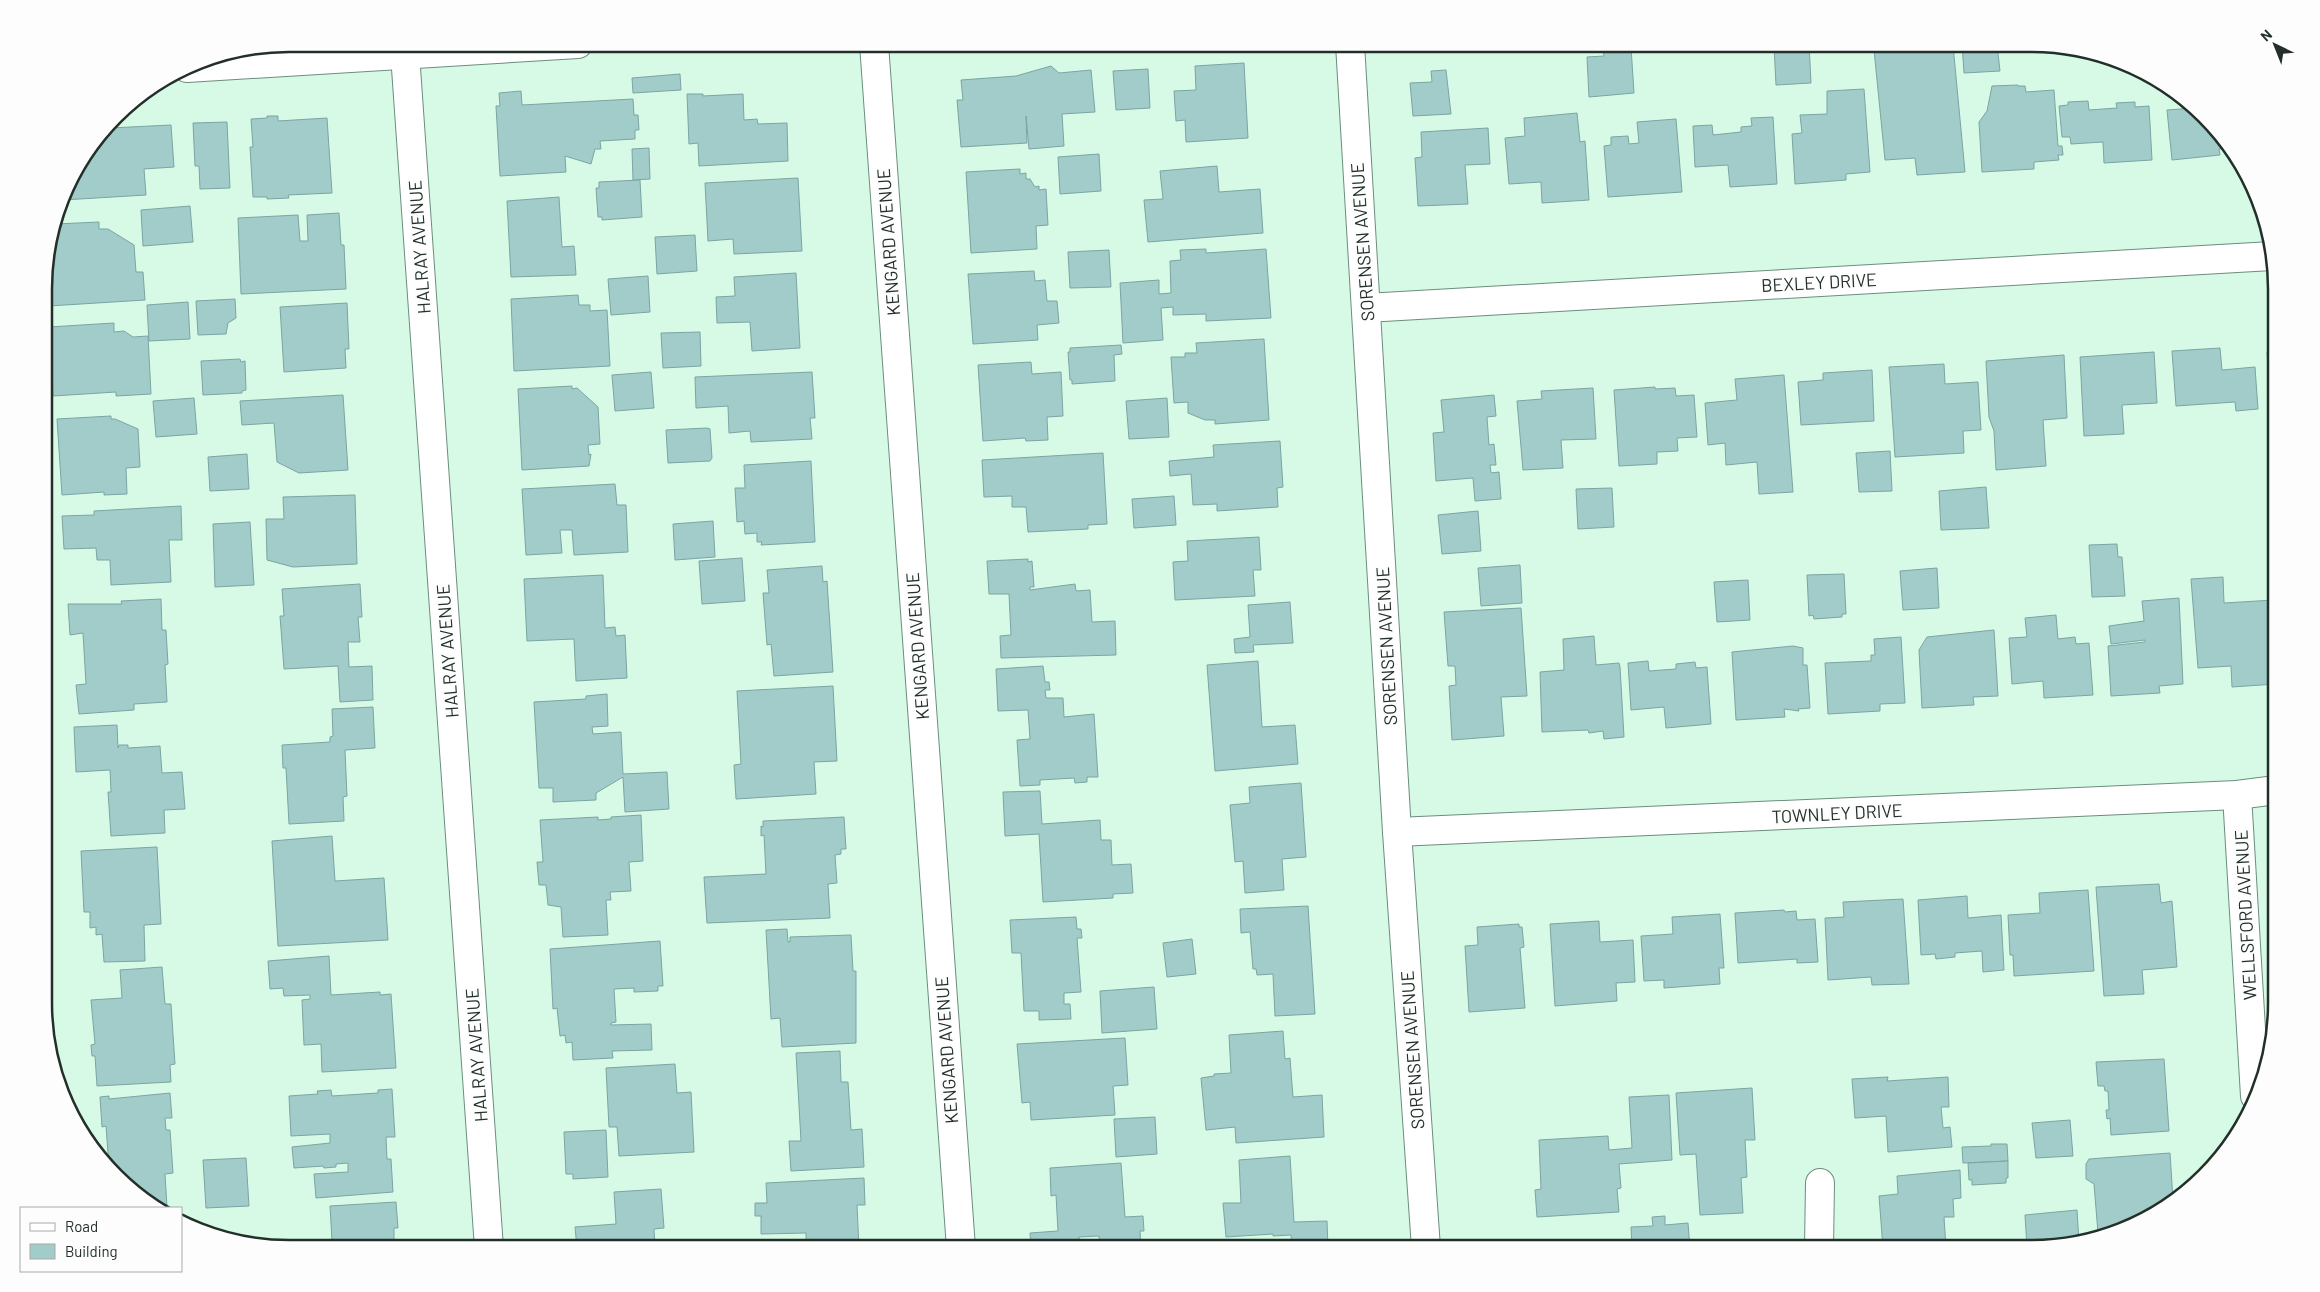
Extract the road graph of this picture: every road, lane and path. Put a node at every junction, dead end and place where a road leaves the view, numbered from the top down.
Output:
1 (440, 52) edge
2 (875, 52) edge
3 (1350, 52) edge
4 (405, 54) junction
5 (210, 67) edge
6 (2265, 256) edge
7 (1366, 308) junction
8 (2268, 791) edge
9 (2237, 795) junction
10 (1397, 832) junction
11 (2255, 1078) edge
12 (1820, 1184) dead end
13 (488, 1240) edge
14 (959, 1240) edge
15 (1425, 1240) edge
16 (1819, 1240) edge

1 - 4 street
2 - 14 street, KENGARD AVENUE
3 - 7 street, SORENSEN AVENUE
4 - 5 street
4 - 13 street, HALRAY AVENUE
6 - 7 street, BEXLEY DRIVE
7 - 10 street, SORENSEN AVENUE
8 - 9 street, TOWNLEY DRIVE
9 - 10 street, TOWNLEY DRIVE
9 - 11 street, WELLSFORD AVENUE
10 - 15 street, SORENSEN AVENUE
12 - 16 street

